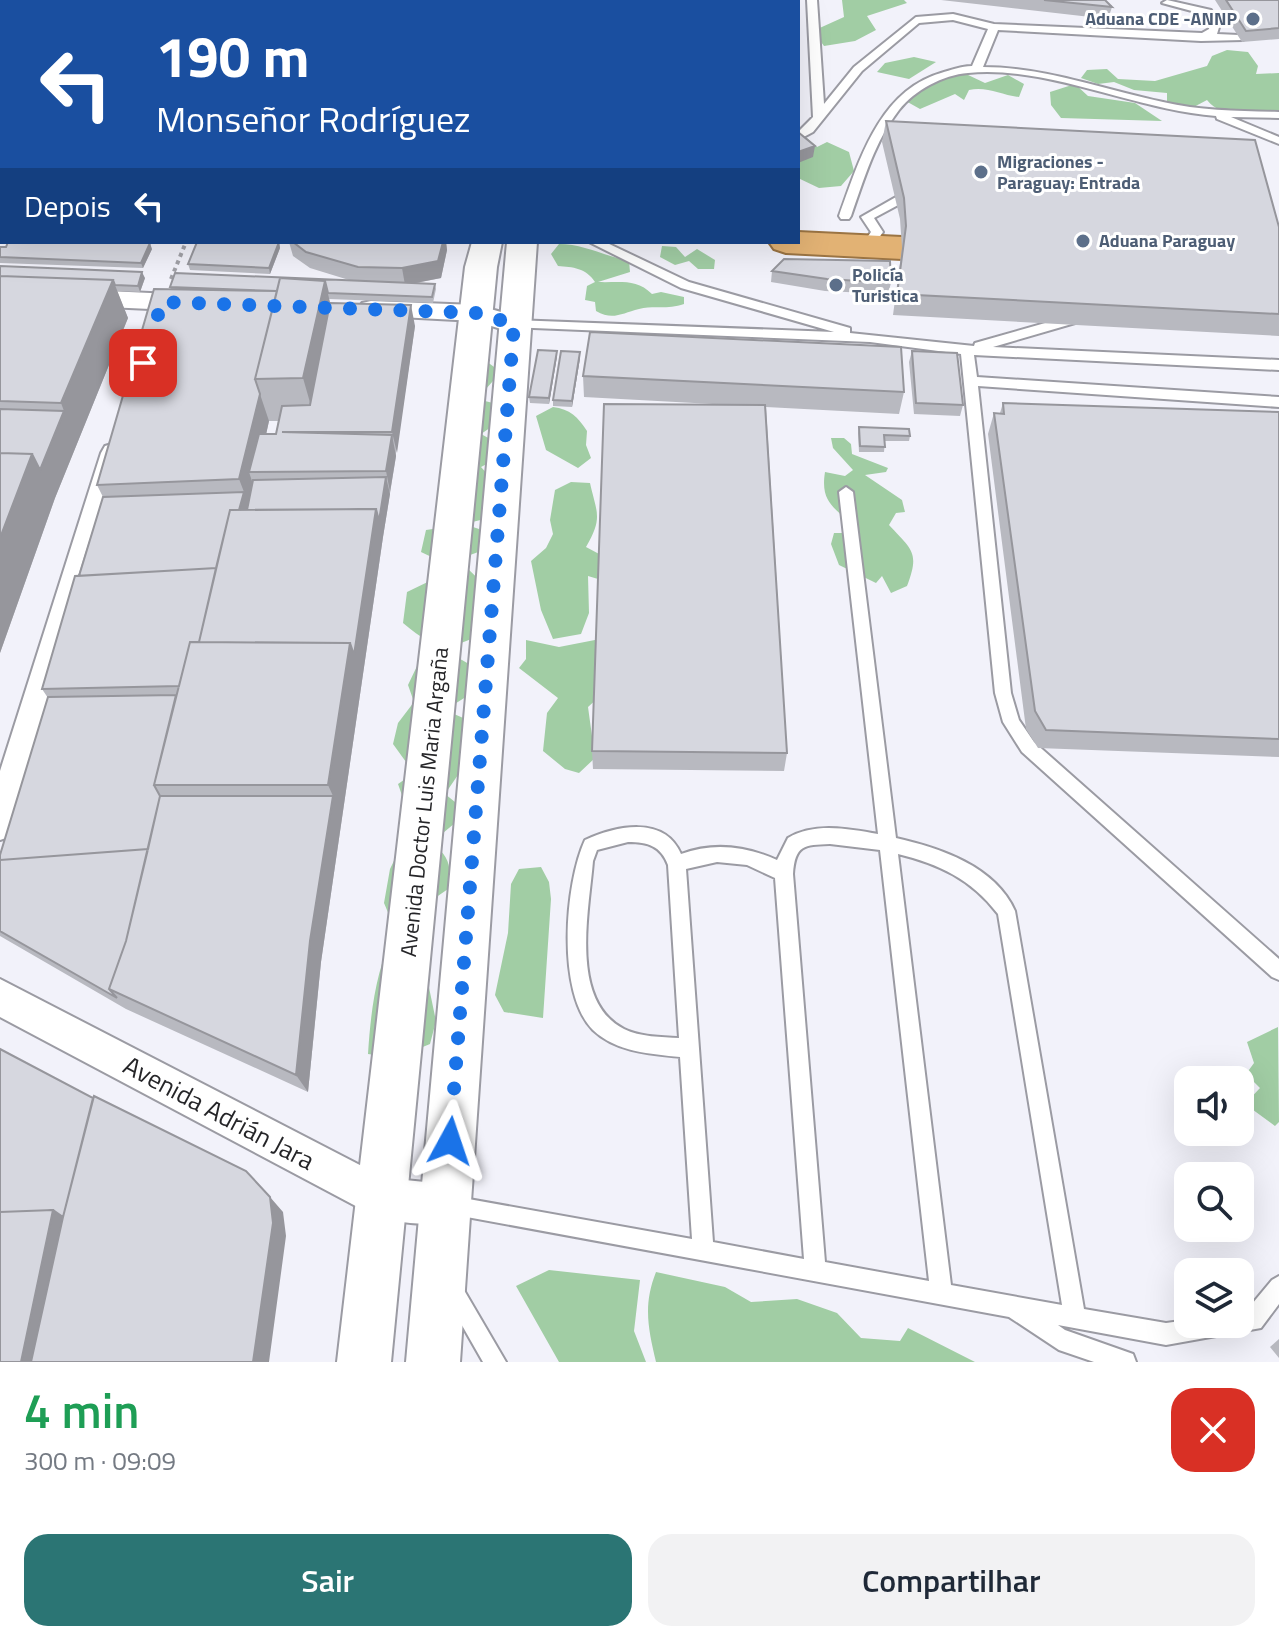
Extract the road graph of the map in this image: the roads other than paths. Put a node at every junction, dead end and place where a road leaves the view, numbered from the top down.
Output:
1 (812, 0) edge
2 (954, 0) edge
3 (1167, 3) dead end
4 (953, 17) junction
5 (994, 27) junction
6 (1201, 38) junction
7 (1239, 38) edge
8 (977, 67) junction
9 (1209, 112) junction
10 (1279, 115) edge
11 (819, 117) junction
12 (800, 136) edge
13 (1279, 141) edge
14 (800, 214) edge
15 (899, 223) joint
16 (860, 227) junction
17 (800, 239) edge
18 (487, 244) edge
19 (521, 244) edge
20 (599, 244) edge
21 (0, 294) edge
22 (162, 302) junction
23 (225, 304) edge
24 (350, 309) edge
25 (1089, 315) edge
26 (495, 318) junction
27 (153, 333) edge
28 (870, 338) junction
29 (967, 350) junction
30 (1279, 365) edge
31 (970, 381) junction
32 (1279, 402) edge
33 (124, 424) edge
34 (846, 492) dead end
35 (0, 825) edge
36 (887, 841) junction
37 (677, 865) junction
38 (784, 874) junction
39 (1279, 971) edge
40 (0, 997) edge
41 (691, 1049) junction
42 (381, 1198) junction
43 (445, 1204) junction
44 (703, 1249) junction
45 (815, 1269) junction
46 (441, 1270) junction
47 (1279, 1287) edge
48 (941, 1292) junction
49 (1010, 1304) junction
50 (1074, 1315) junction
51 (1254, 1319) edge
52 (1174, 1333) edge
53 (364, 1362) edge
54 (433, 1362) edge
55 (495, 1362) edge
56 (1125, 1362) edge

1 - 11 lane
2 - 4 lane
3 - 6 lane
4 - 5 lane
4 - 11 lane
5 - 6 lane
5 - 8 lane
6 - 7 lane
8 - 9 lane
8 - 16 lane
9 - 10 lane
9 - 13 lane
11 - 12 lane
14 - 16 highway
15 - 16 highway
15 - 16 lane
16 - 17 highway
18 - 26 street, Avenida Doctor Luis Maria Argaña
19 - 26 street, Avenida Doctor Luis Maria Argaña
20 - 28 lane
21 - 22 street
22 - 23 street
22 - 27 street
24 - 26 street
25 - 29 lane
26 - 28 lane
26 - 42 street, Avenida Doctor Luis Maria Argaña
26 - 43 street, Avenida Doctor Luis Maria Argaña
28 - 29 lane
29 - 30 lane
29 - 31 lane
31 - 32 lane
31 - 39 lane
33 - 35 street
34 - 36 lane
36 - 38 lane
36 - 48 lane
36 - 50 lane
37 - 38 lane
37 - 41 lane
37 - 41 lane
38 - 45 lane
40 - 42 street, Avenida Adrián Jara
41 - 44 lane
42 - 43 street, Avenida Adrián Jara
42 - 53 street, Avenida Doctor Luis Maria Argaña
43 - 44 lane
43 - 46 street, Avenida Doctor Luis Maria Argaña
44 - 45 lane
45 - 48 lane
46 - 54 street, Avenida Doctor Luis Maria Argaña
46 - 55 lane
47 - 51 lane
48 - 49 lane
49 - 50 lane
49 - 56 lane
50 - 52 lane

